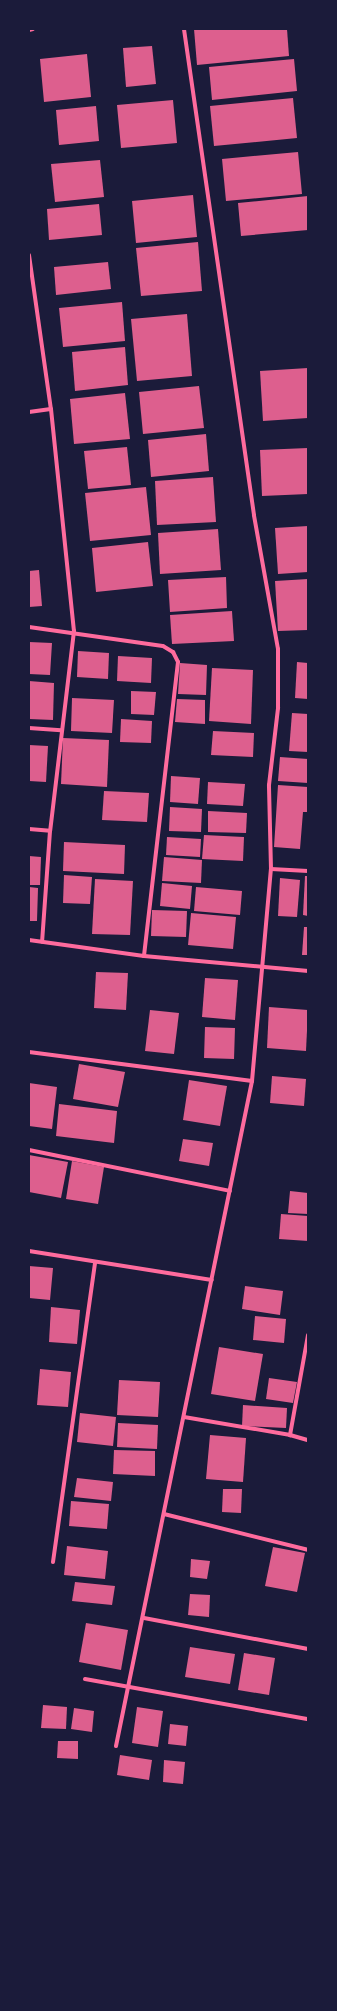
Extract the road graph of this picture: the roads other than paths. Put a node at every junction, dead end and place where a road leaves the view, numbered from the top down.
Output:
1 (33, 29) edge
2 (184, 29) edge
3 (29, 30) edge
4 (29, 255) edge
5 (51, 409) junction
6 (29, 412) edge
7 (29, 627) edge
8 (74, 631) junction
9 (29, 728) edge
10 (61, 730) junction
11 (29, 829) edge
12 (50, 831) junction
13 (271, 869) junction
14 (308, 871) edge
15 (29, 940) edge
16 (42, 942) junction
17 (144, 956) junction
18 (264, 966) junction
19 (308, 971) edge
20 (29, 1052) edge
21 (252, 1080) junction
22 (29, 1150) edge
23 (230, 1191) junction
24 (29, 1251) edge
25 (95, 1262) junction
26 (212, 1280) junction
27 (308, 1335) edge
28 (184, 1417) junction
29 (290, 1435) junction
30 (308, 1440) edge
31 (164, 1514) junction
32 (308, 1550) edge
33 (53, 1562) dead end
34 (144, 1618) junction
35 (308, 1649) edge
36 (86, 1679) dead end
37 (127, 1686) junction
38 (308, 1719) edge
39 (116, 1746) dead end

1 - 3 street
2 - 13 street
4 - 5 street
5 - 6 street
5 - 8 street
7 - 8 street
8 - 10 street
8 - 17 street
9 - 10 street
10 - 12 street
11 - 12 street
12 - 16 street
13 - 14 street
13 - 18 street
15 - 16 street
16 - 17 street
17 - 18 street
18 - 19 street
18 - 21 street
20 - 21 street
21 - 23 street
22 - 23 street
23 - 26 street
24 - 25 street
25 - 26 street
25 - 33 street
26 - 28 street
27 - 29 street
28 - 29 street
28 - 31 street
29 - 30 street
31 - 32 street
31 - 34 street
34 - 35 street
34 - 37 street
36 - 37 street
37 - 38 street
37 - 39 street

